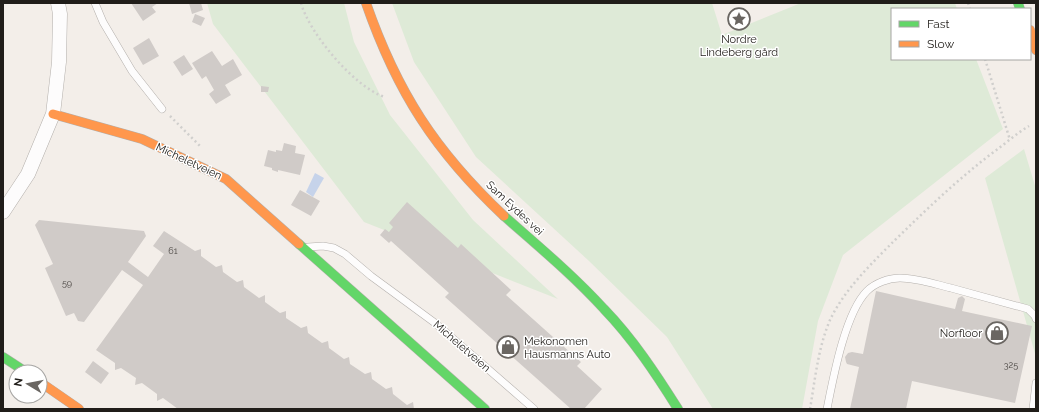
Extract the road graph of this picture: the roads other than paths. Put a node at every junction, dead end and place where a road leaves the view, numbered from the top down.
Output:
1 (58, 3) edge
2 (95, 3) edge
3 (366, 3) edge
4 (1031, 33) edge
5 (1031, 36) edge
6 (1035, 46) edge
7 (162, 109) road end
8 (53, 114) junction
9 (3, 212) edge
10 (304, 248) junction
11 (1036, 319) edge
12 (3, 357) edge
13 (14, 364) edge
14 (1036, 383) edge
15 (48, 388) edge
16 (79, 409) edge
17 (485, 409) edge
18 (534, 409) edge
19 (678, 409) edge
20 (827, 409) edge
21 (1033, 409) edge

1 - 8 street
2 - 7 lane
3 - 19 main road, Sam Eydes vei
4 - 6 main road
5 - 6 main road
8 - 9 street
8 - 10 main road, Micheletveien
10 - 17 main road, Micheletveien
10 - 18 lane, Micheletveien
11 - 20 lane
12 - 13 main road
14 - 21 lane
15 - 16 main road

